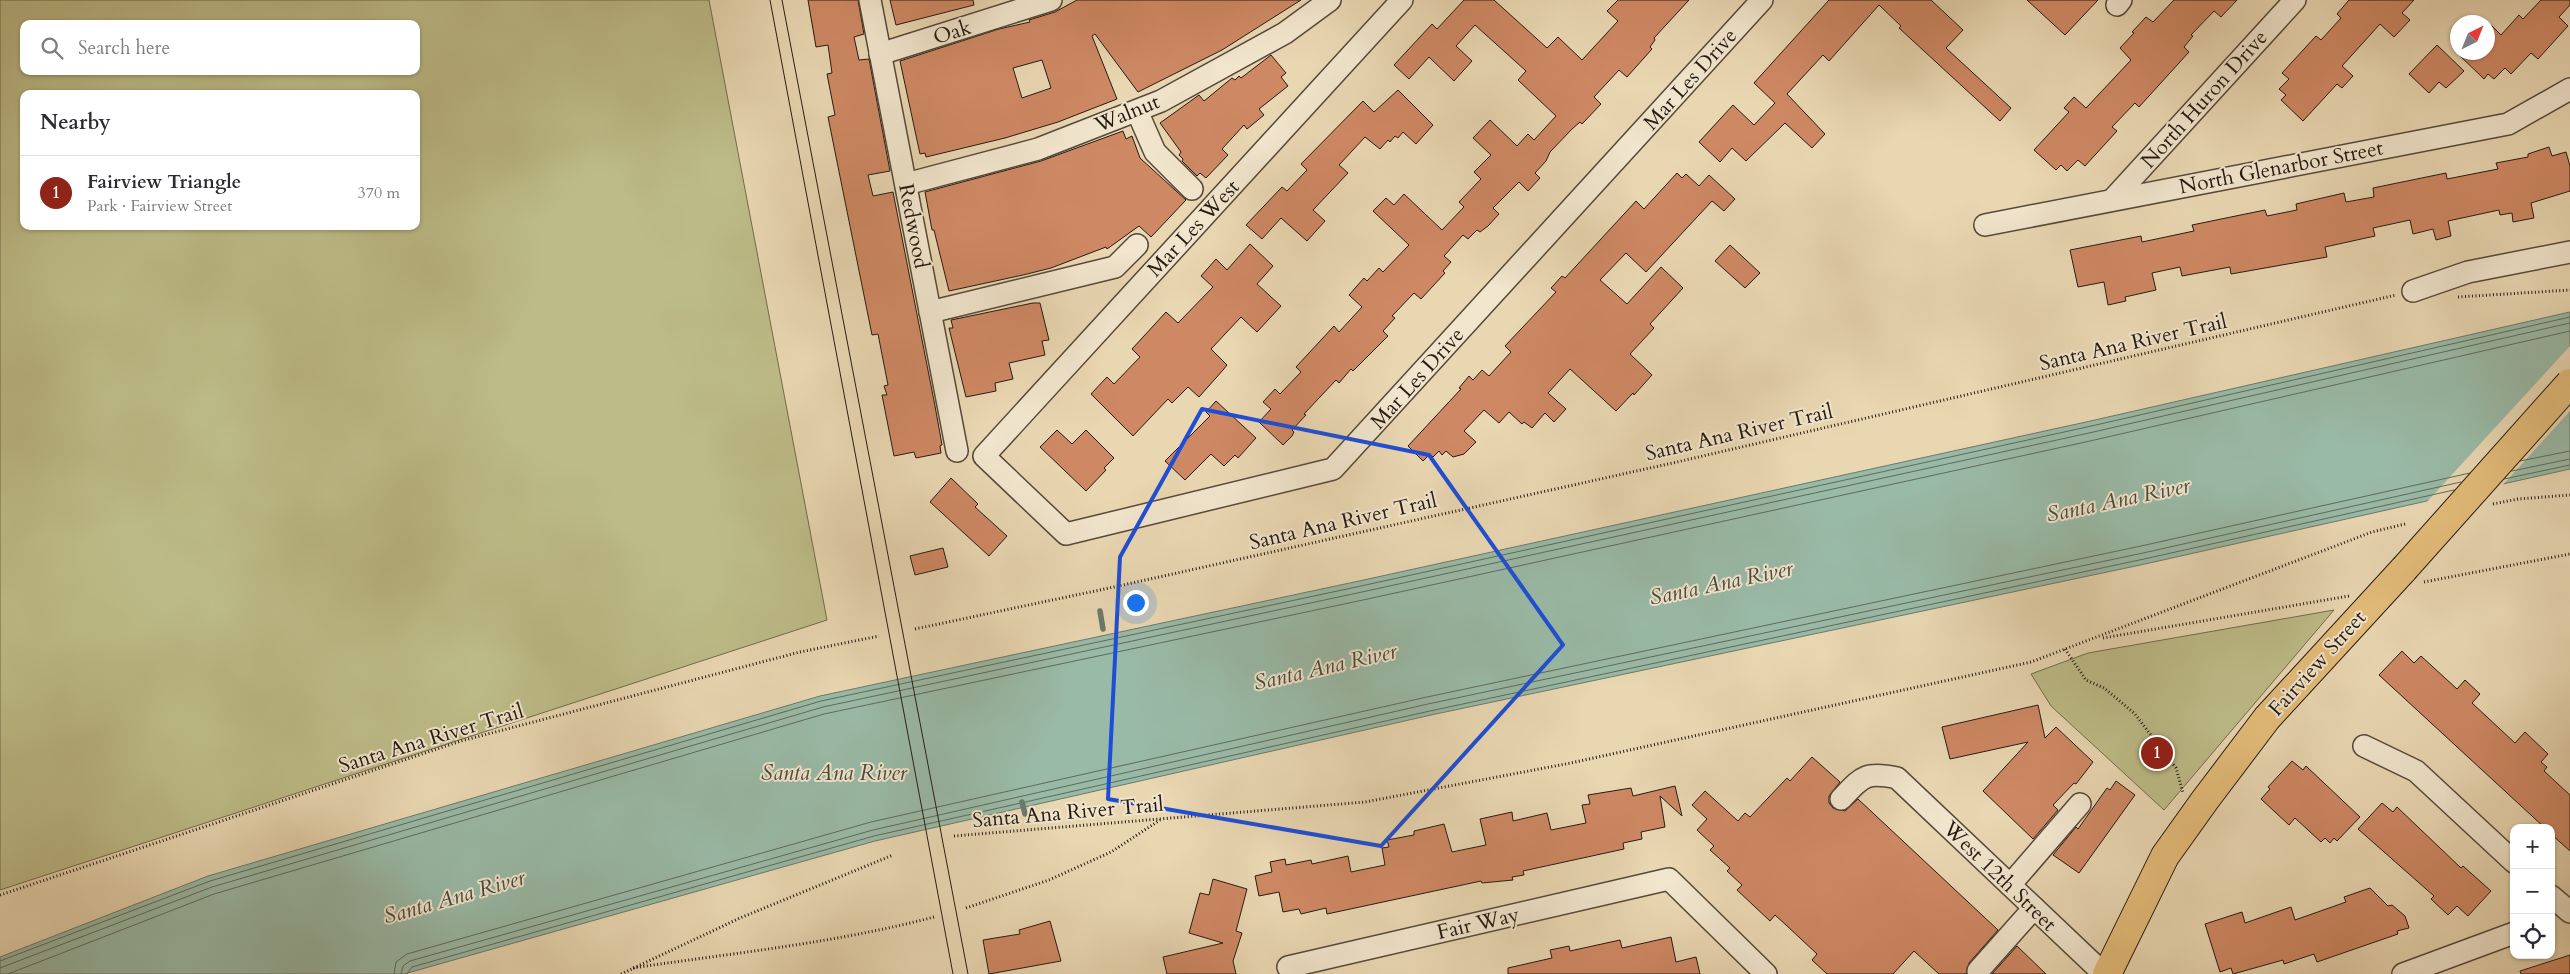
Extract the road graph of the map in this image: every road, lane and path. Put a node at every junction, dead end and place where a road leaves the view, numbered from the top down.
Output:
1 (870, 0) edge
2 (1051, 0) edge
3 (1330, 0) edge
4 (1402, 0) edge
5 (1762, 0) edge
6 (2295, 0) edge
7 (880, 54) junction
8 (2570, 89) edge
9 (1136, 110) junction
10 (906, 184) junction
11 (1192, 189) dead end
12 (2113, 199) junction
13 (1985, 225) dead end
14 (1137, 245) dead end
15 (2570, 252) edge
16 (2570, 290) edge
17 (2413, 291) joint
18 (2456, 298) dead end
19 (930, 312) junction
20 (2570, 383) edge
21 (957, 451) dead end
22 (984, 456) joint
23 (2570, 495) edge
24 (2487, 506) dead end
25 (2405, 524) dead end
26 (2570, 554) edge
27 (2413, 575) junction
28 (2384, 589) junction
29 (915, 629) dead end
30 (879, 636) dead end
31 (2096, 639) junction
32 (2065, 649) junction
33 (2364, 746) dead end
34 (1841, 799) dead end
35 (2080, 804) dead end
36 (1161, 819) junction
37 (2190, 821) junction
38 (954, 836) dead end
39 (893, 855) dead end
40 (2510, 858) edge
41 (2010, 885) junction
42 (0, 895) edge
43 (2555, 899) edge
44 (966, 908) dead end
45 (2034, 908) junction
46 (2570, 912) edge
47 (934, 917) dead end
48 (2555, 918) edge
49 (2510, 934) edge
50 (633, 968) junction
51 (1292, 971) edge
52 (1978, 971) dead end
53 (621, 974) edge
54 (1766, 974) edge
55 (2105, 974) edge
56 (2403, 974) edge

1 - 7 street, Redwood
2 - 7 street, Oak
3 - 9 street, Walnut
4 - 22 street, Mar Les West
5 - 22 street, Mar Les Drive
6 - 12 street, North Huron Drive
7 - 10 street, Redwood
8 - 12 street, North Glenarbor Street
9 - 10 street, Walnut
9 - 11 street
10 - 19 street, Redwood
12 - 13 street, North Glenarbor Street
14 - 19 street
15 - 17 street
16 - 18 path
17 - 29 path, Santa Ana River Trail
19 - 21 street, Redwood
20 - 27 main road, Fairview Street, bridge
23 - 24 path
25 - 31 path, Santa Ana River Trail
26 - 27 path
27 - 28 main road, Fairview Street
28 - 31 path, Santa Ana River Trail
28 - 37 main road, Fairview Street
30 - 42 path, Santa Ana River Trail
31 - 32 path, Santa Ana River Trail
32 - 36 path, Santa Ana River Trail
32 - 37 path
33 - 40 street
34 - 41 street, West 12th Street
35 - 41 street
36 - 38 path, Santa Ana River Trail
36 - 44 path
37 - 55 main road, Fairview Street
39 - 50 path
41 - 45 street, West 12th Street
43 - 46 street
45 - 52 street
45 - 55 street, West 12th Street
46 - 48 street
47 - 50 path
49 - 56 street
50 - 53 path
51 - 54 street, Fair Way

